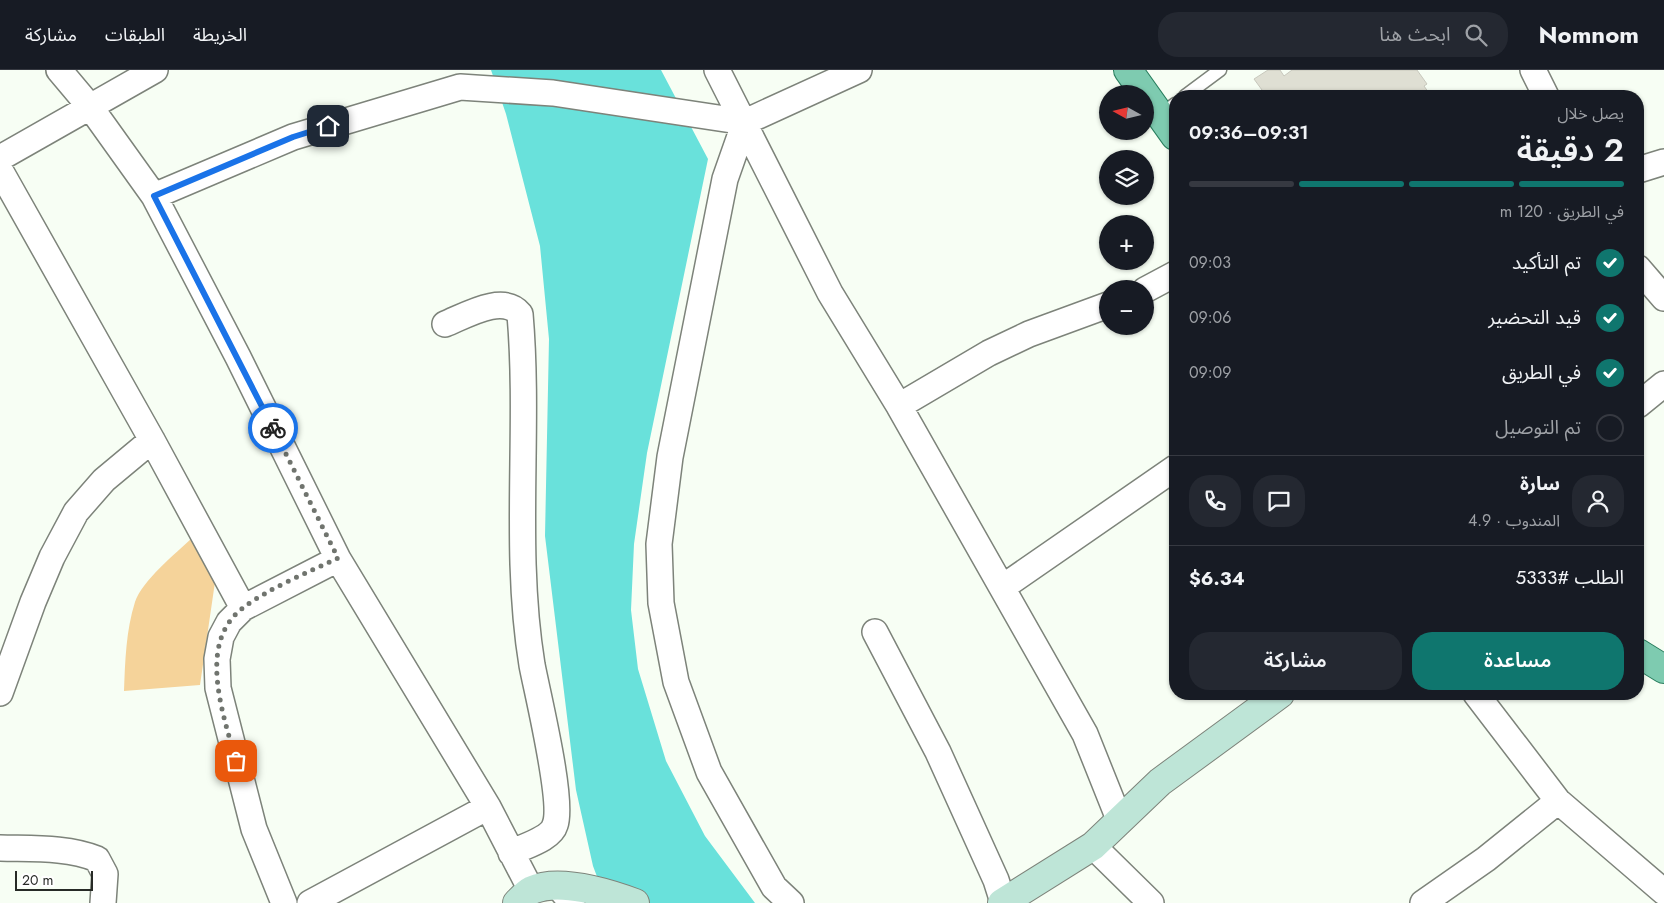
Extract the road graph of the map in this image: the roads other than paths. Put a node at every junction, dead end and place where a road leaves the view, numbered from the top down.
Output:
1 (59, 70) edge
2 (155, 70) edge
3 (717, 70) edge
4 (859, 70) edge
5 (1128, 70) edge
6 (1220, 70) edge
7 (1533, 70) edge
8 (456, 78) edge
9 (1193, 90) edge
10 (1543, 90) edge
11 (91, 108) junction
12 (1169, 117) edge
13 (746, 122) junction
14 (0, 158) edge
15 (1664, 162) edge
16 (1644, 168) edge
17 (0, 170) edge
18 (154, 196) junction
19 (1644, 275) edge
20 (1169, 277) edge
21 (1154, 285) edge
22 (1664, 298) edge
23 (1099, 308) edge
24 (445, 324) dead end
25 (1664, 384) edge
26 (1644, 400) edge
27 (899, 406) junction
28 (152, 440) junction
29 (1169, 472) edge
30 (338, 558) junction
31 (1003, 586) junction
32 (243, 608) junction
33 (875, 632) dead end
34 (1644, 657) edge
35 (1664, 669) edge
36 (0, 693) edge
37 (1272, 700) edge
38 (1481, 700) edge
39 (1558, 801) junction
40 (488, 806) junction
41 (1119, 818) junction
42 (1093, 846) junction
43 (0, 848) edge
44 (511, 852) junction
45 (1664, 892) edge
46 (544, 895) edge
47 (103, 903) edge
48 (284, 903) edge
49 (310, 903) edge
50 (635, 903) edge
51 (790, 903) edge
52 (1002, 903) edge
53 (1151, 903) edge
54 (1423, 903) edge

1 - 11 street
2 - 11 street
3 - 13 street
4 - 13 street
5 - 12 main road
6 - 9 lane
7 - 10 street
8 - 13 street
8 - 18 street
11 - 14 street
11 - 18 street
13 - 27 street
13 - 51 street
15 - 16 street
17 - 28 street
18 - 30 street
19 - 22 street
20 - 21 street
23 - 27 street
24 - 44 street
25 - 26 street
27 - 31 street
28 - 32 street
28 - 36 street
29 - 31 street
30 - 32 street
30 - 40 street
31 - 41 street
32 - 48 street
33 - 52 street
34 - 35 main road
37 - 41 street
38 - 39 street
39 - 45 street
39 - 54 street
40 - 44 street
40 - 49 street
41 - 42 street
42 - 52 street
42 - 53 street
43 - 47 street
44 - 46 street
46 - 50 street

